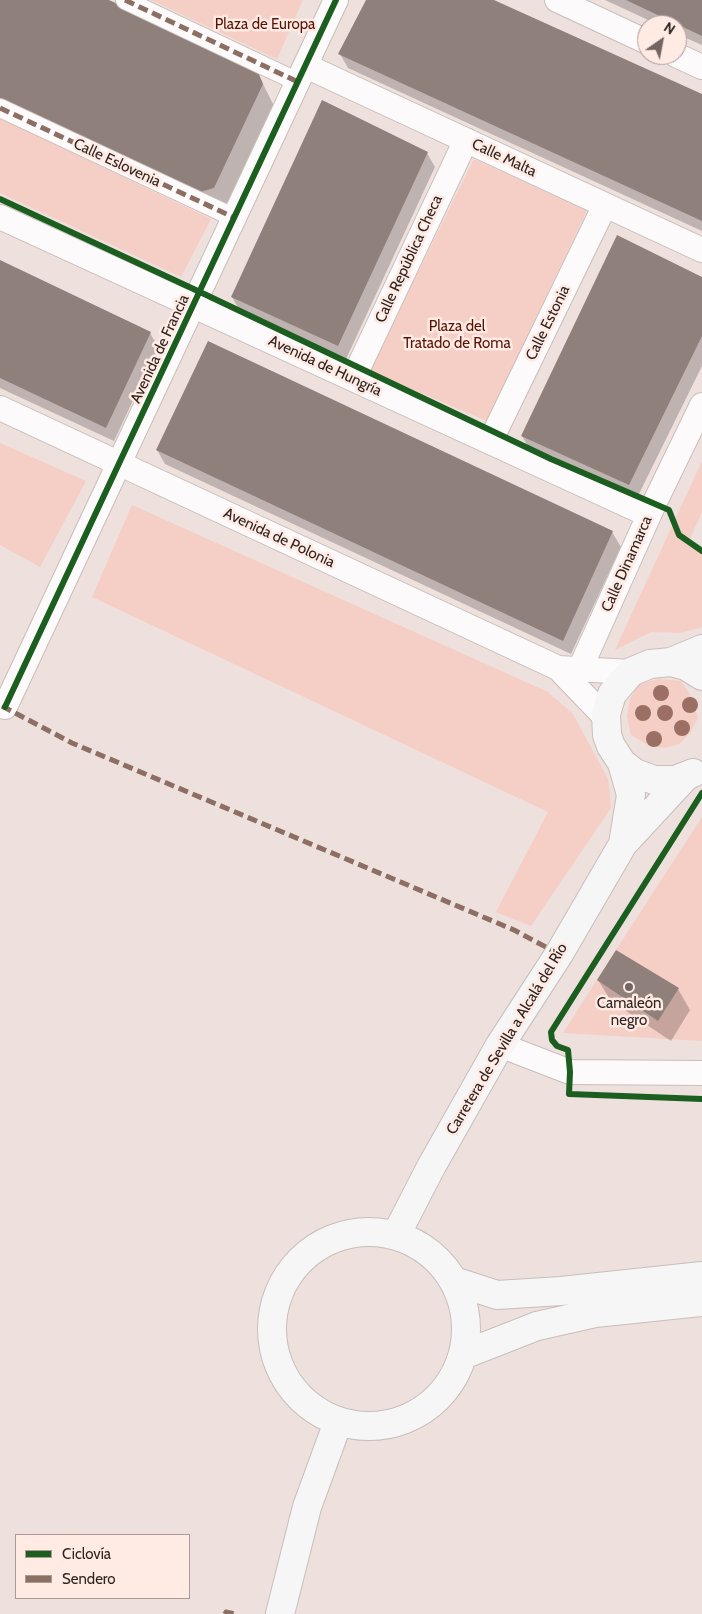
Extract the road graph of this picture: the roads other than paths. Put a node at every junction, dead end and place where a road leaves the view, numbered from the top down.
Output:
1 (125, 0) edge
2 (336, 0) edge
3 (557, 0) edge
4 (637, 37) edge
5 (687, 60) edge
6 (702, 67) edge
7 (302, 74) junction
8 (0, 108) edge
9 (466, 140) junction
10 (605, 205) junction
11 (0, 217) edge
12 (235, 218) junction
13 (702, 250) edge
14 (194, 306) junction
15 (353, 379) junction
16 (702, 405) edge
17 (0, 408) edge
18 (490, 442) junction
19 (120, 464) junction
20 (649, 515) junction
21 (702, 649) edge
22 (671, 662) junction
23 (569, 669) junction
24 (631, 672) junction
25 (702, 676) edge
26 (5, 707) dead end
27 (606, 718) junction
28 (622, 763) junction
29 (694, 772) edge
30 (623, 844) junction
31 (500, 1045) junction
32 (702, 1073) edge
33 (396, 1235) junction
34 (702, 1276) edge
35 (454, 1281) junction
36 (702, 1302) edge
37 (463, 1355) junction
38 (338, 1422) junction
39 (280, 1614) edge

1 - 7 street
2 - 7 street, Avenida de Francia
3 - 4 street
5 - 6 street
7 - 9 street, Calle Malta
7 - 12 street, Avenida de Francia
8 - 12 street, Calle Eslovenia
9 - 10 street, Calle Malta
9 - 15 street, Calle República Checa
10 - 13 street, Calle Malta
10 - 18 street, Calle Estonia
11 - 14 street, Avenida de Hungría
12 - 14 street, Avenida de Francia
14 - 15 street, Avenida de Hungría
14 - 19 street, Avenida de Francia
15 - 18 street, Avenida de Hungría
16 - 20 street, Calle Dinamarca
17 - 19 street, Avenida de Polonia
18 - 20 street, Avenida de Hungría
19 - 23 street, Avenida de Polonia
19 - 26 street, Avenida de Francia
20 - 23 street, Calle Dinamarca
21 - 22 main road
22 - 24 main road
22 - 25 main road
23 - 24 street, Avenida de Polonia
23 - 27 street, Avenida de Polonia
24 - 27 main road
27 - 28 main road
28 - 29 main road
28 - 30 main road
29 - 30 main road
30 - 31 main road, Carretera de Sevilla a Alcalá del Río
31 - 32 street
31 - 33 main road, Carretera de Sevilla a Alcalá del Río
33 - 35 main road
33 - 38 main road
34 - 35 main road
35 - 37 main road
36 - 37 main road
37 - 38 main road
38 - 39 main road

